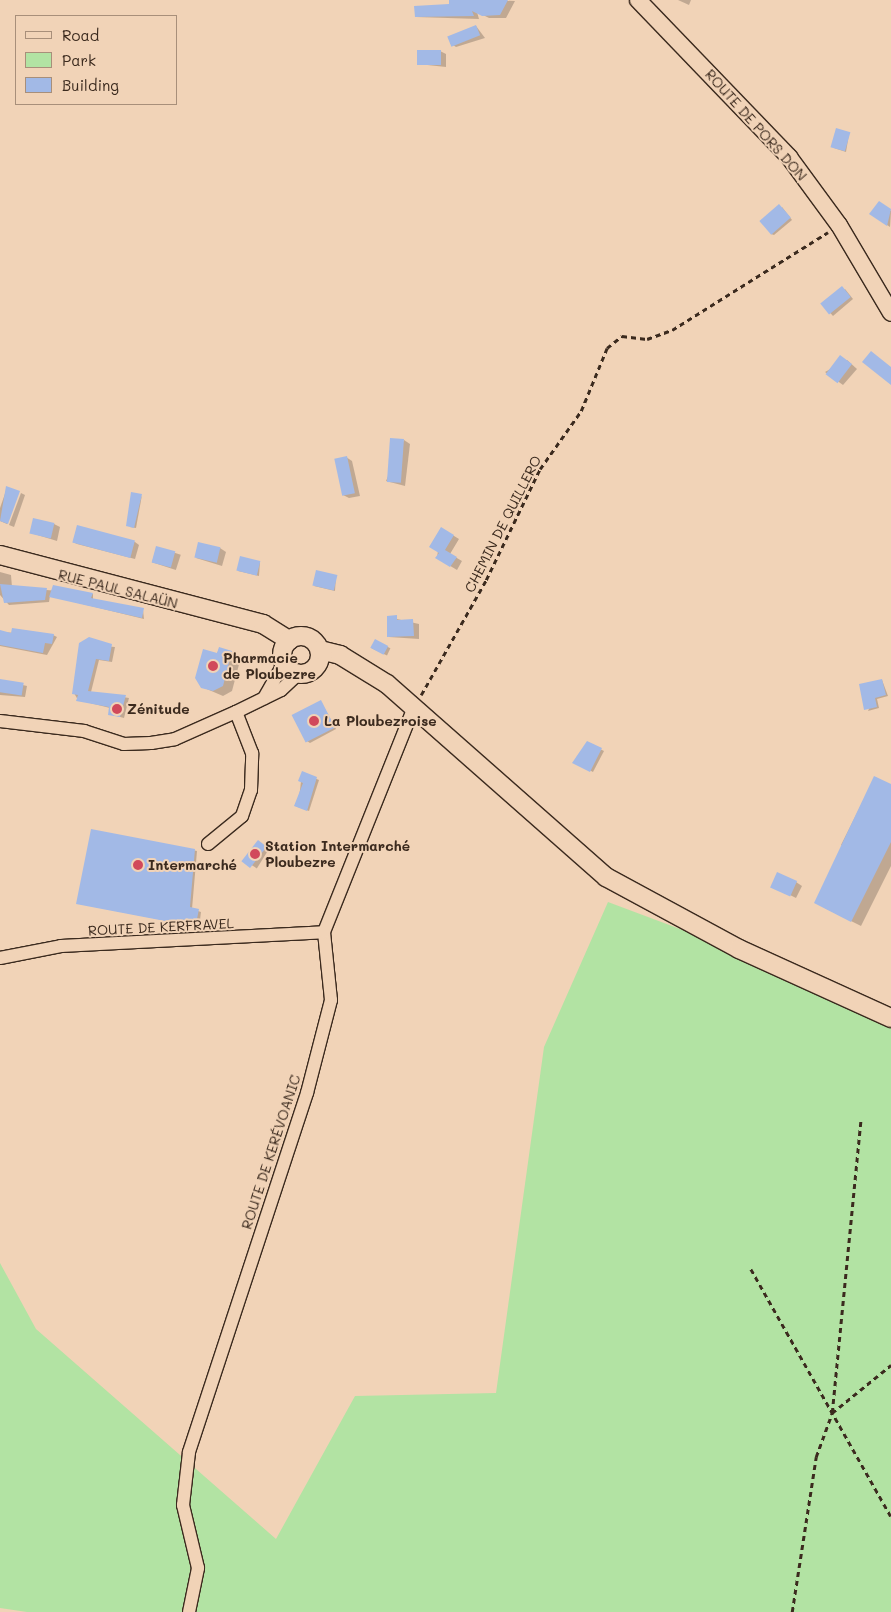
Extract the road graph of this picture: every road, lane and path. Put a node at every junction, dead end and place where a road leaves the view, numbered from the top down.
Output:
1 (638, 0) edge
2 (840, 225) junction
3 (891, 313) edge
4 (0, 556) edge
5 (285, 652) junction
6 (319, 657) junction
7 (298, 674) junction
8 (264, 698) junction
9 (414, 707) junction
10 (236, 712) junction
11 (0, 721) edge
12 (208, 844) dead end
13 (324, 932) junction
14 (0, 958) edge
15 (891, 1018) edge
16 (861, 1119) dead end
17 (751, 1269) dead end
18 (891, 1365) edge
19 (832, 1413) junction
20 (891, 1516) edge
21 (189, 1612) edge
22 (792, 1612) edge

1 - 2 street, ROUTE DE PORS DON
2 - 3 street, ROUTE DE PORS DON
2 - 9 path, CHEMIN DE QUILLERO
4 - 5 main road, RUE PAUL SALAÜN
5 - 6 main road
5 - 7 main road, RUE PAUL SALAÜN
5 - 8 street
6 - 7 main road
6 - 9 main road
7 - 8 street
8 - 10 street
9 - 13 street, ROUTE DE KERÉVOANIC
9 - 15 main road
10 - 11 street
10 - 12 street
13 - 14 street, ROUTE DE KERFRAVEL
13 - 21 street, ROUTE DE KERÉVOANIC
16 - 19 path
17 - 19 path
18 - 19 path
19 - 20 path
19 - 22 path

